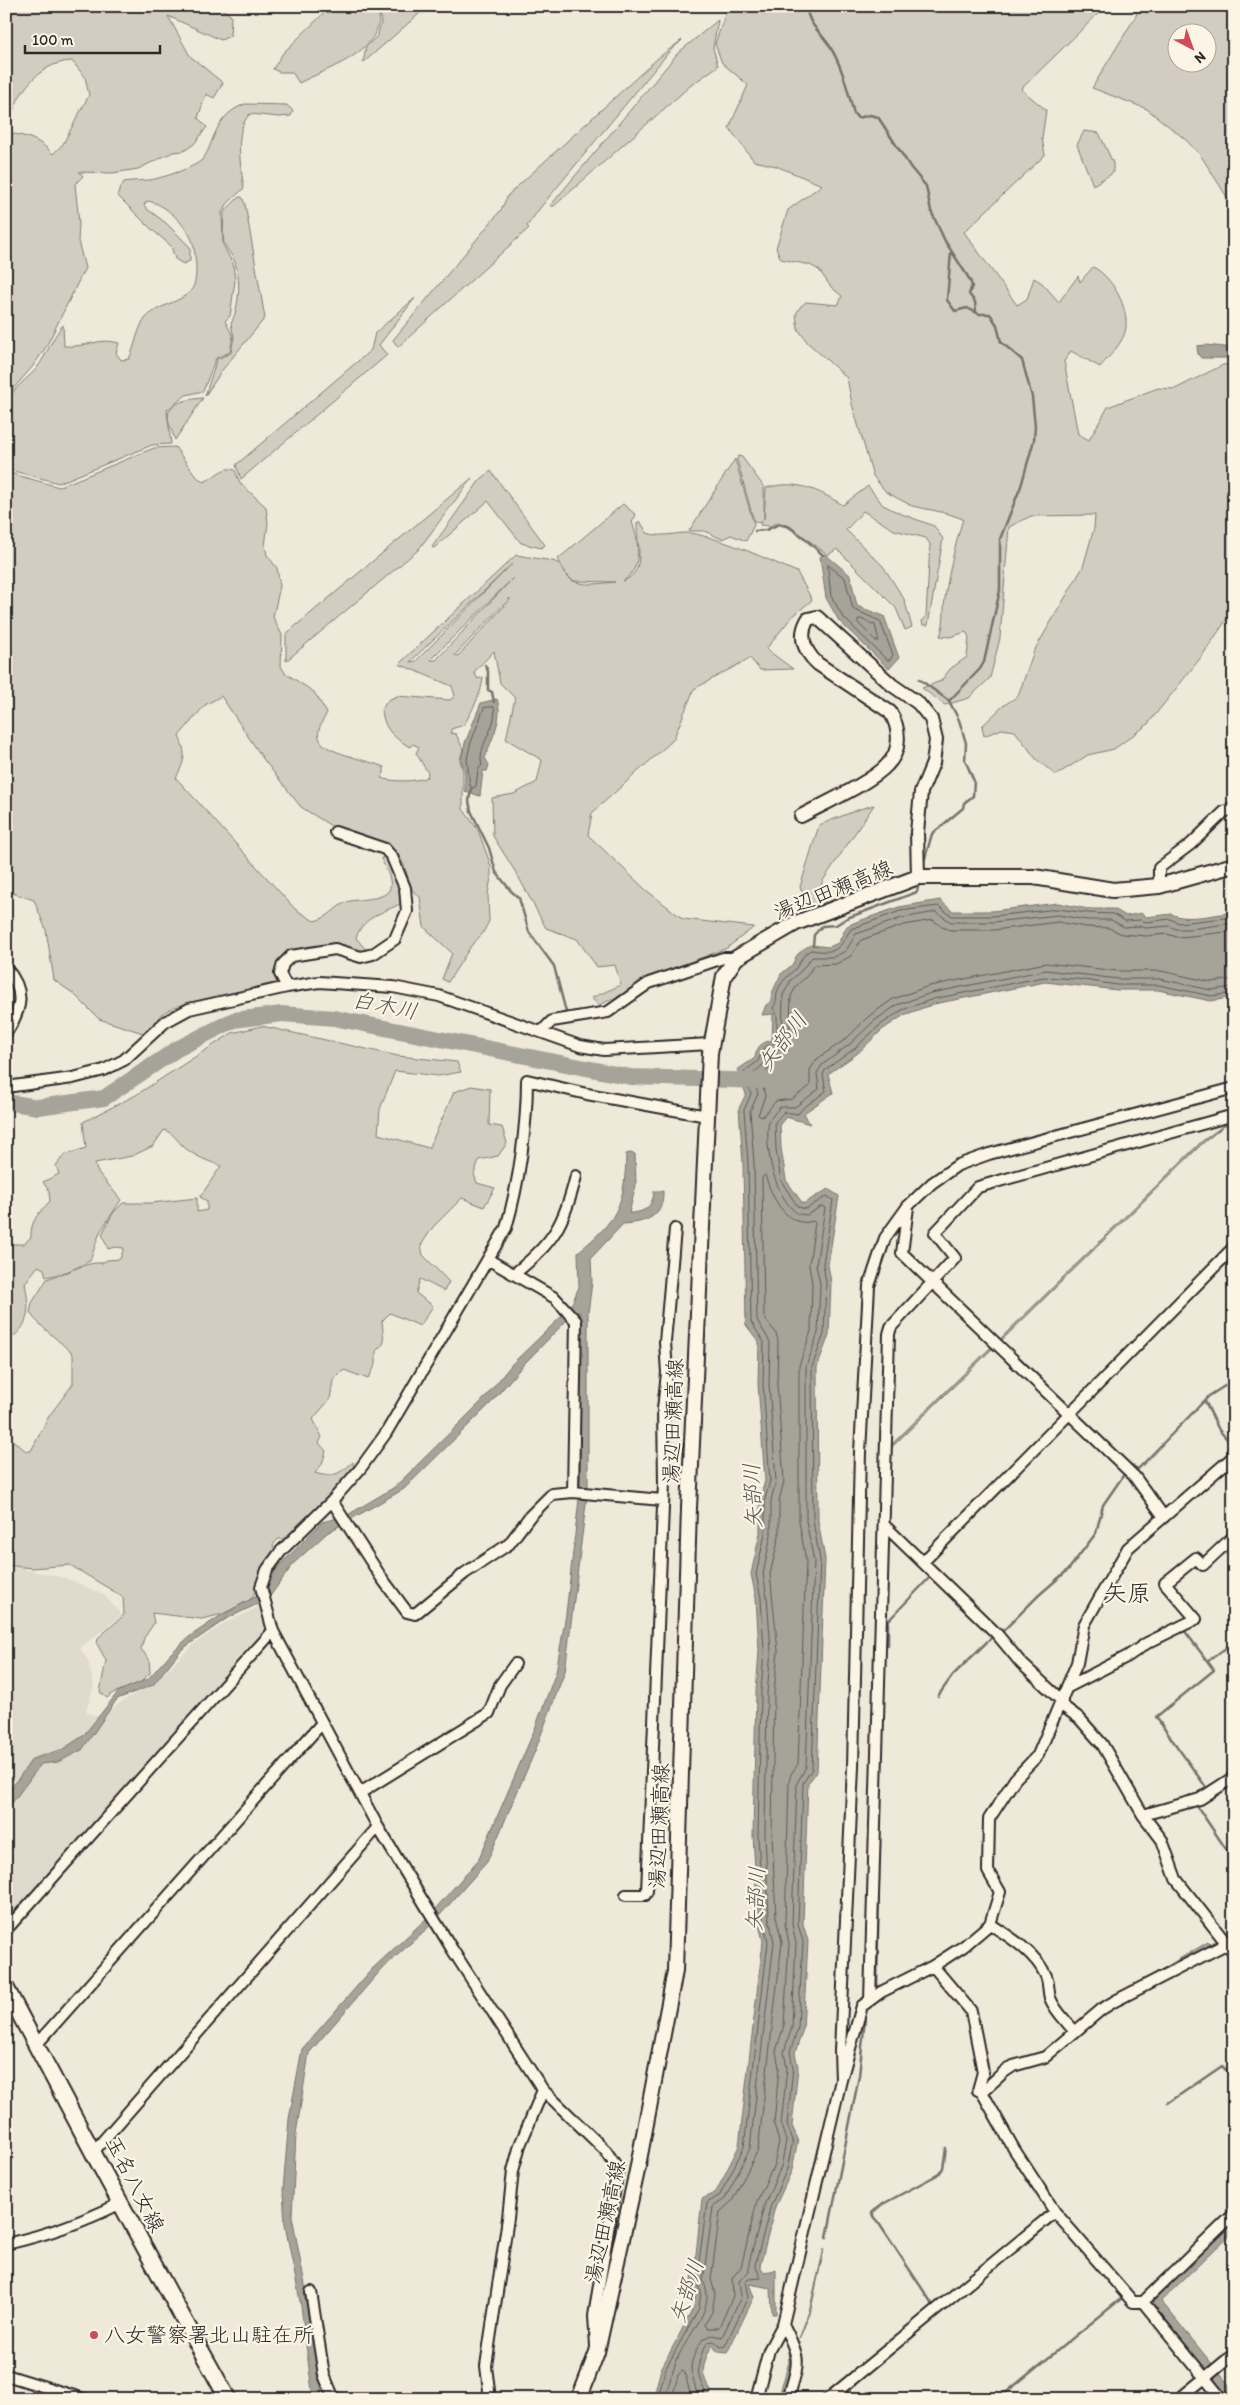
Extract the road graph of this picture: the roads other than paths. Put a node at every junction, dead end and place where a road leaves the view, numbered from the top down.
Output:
1 (1234, 808) edge
2 (801, 816) dead end
3 (335, 832) dead end
4 (1234, 865) edge
5 (918, 877) junction
6 (1159, 886) junction
7 (736, 958) junction
8 (6, 968) edge
9 (287, 987) junction
10 (541, 1032) junction
11 (6, 1033) edge
12 (710, 1049) junction
13 (6, 1087) edge
14 (1234, 1088) edge
15 (1234, 1115) edge
16 (708, 1116) junction
17 (576, 1176) dead end
18 (908, 1206) junction
19 (675, 1229) dead end
20 (1234, 1247) edge
21 (489, 1260) junction
22 (514, 1274) junction
23 (933, 1281) junction
24 (1070, 1413) junction
25 (1234, 1456) edge
26 (576, 1493) junction
27 (662, 1500) junction
28 (332, 1501) junction
29 (1164, 1517) junction
30 (884, 1525) junction
31 (1234, 1536) edge
32 (922, 1562) junction
33 (273, 1631) junction
34 (515, 1664) dead end
35 (1068, 1687) junction
36 (1061, 1703) junction
37 (322, 1723) junction
38 (1234, 1777) edge
39 (360, 1793) junction
40 (1144, 1815) junction
41 (378, 1827) junction
42 (626, 1895) dead end
43 (990, 1924) junction
44 (6, 1930) edge
45 (1226, 1944) junction
46 (1234, 1953) edge
47 (933, 1966) junction
48 (6, 1988) edge
49 (870, 2000) junction
50 (1075, 2032) junction
51 (36, 2045) junction
52 (841, 2080) junction
53 (543, 2090) junction
54 (982, 2092) junction
55 (94, 2151) junction
56 (119, 2204) junction
57 (1055, 2212) junction
58 (1234, 2214) edge
59 (6, 2244) edge
60 (311, 2292) dead end
61 (1143, 2302) junction
62 (784, 2324) junction
63 (597, 2352) junction
64 (1234, 2354) edge
65 (1210, 2373) junction
66 (6, 2375) edge
67 (84, 2399) edge
68 (228, 2399) edge
69 (334, 2399) edge
70 (490, 2399) edge
71 (579, 2399) edge
72 (756, 2399) edge
73 (788, 2399) edge
74 (828, 2399) edge
75 (1179, 2399) edge
76 (1222, 2399) edge

1 - 6 street
2 - 5 street
3 - 9 street
4 - 6 main road, 湯辺田瀬高線
5 - 6 main road, 湯辺田瀬高線
5 - 7 main road, 湯辺田瀬高線
7 - 10 street
7 - 12 main road, 湯辺田瀬高線
8 - 11 street
9 - 10 street
9 - 13 street
10 - 12 street
12 - 16 main road, 湯辺田瀬高線
14 - 18 street
15 - 23 street
16 - 21 street
16 - 63 main road, 湯辺田瀬高線
17 - 22 street
18 - 23 street
18 - 52 street
19 - 27 street
20 - 24 street
21 - 22 street
21 - 28 street
22 - 26 street
23 - 24 street
23 - 30 street
24 - 29 street
24 - 32 street
25 - 29 street
26 - 27 street
26 - 28 street
27 - 42 street
28 - 33 street
29 - 35 street
30 - 32 street
30 - 49 street
31 - 35 street
32 - 36 street
33 - 37 street
33 - 44 street
34 - 39 street
35 - 36 street
36 - 40 street
36 - 43 street
37 - 39 street
37 - 51 street
38 - 40 street
39 - 41 street
40 - 45 street
41 - 53 street
41 - 55 street
43 - 47 street
43 - 50 street
45 - 46 street
45 - 50 street
47 - 49 street
47 - 54 street
48 - 51 main road, 玉名八女線
49 - 52 street
50 - 54 street
51 - 55 main road, 玉名八女線
52 - 62 street
53 - 63 street
53 - 70 street
54 - 57 street
55 - 56 main road, 玉名八女線
56 - 59 street
56 - 68 main road, 玉名八女線
57 - 61 street
57 - 74 street
58 - 61 street
60 - 69 street
61 - 65 street
62 - 72 street
62 - 73 street
63 - 71 main road, 湯辺田瀬高線
64 - 65 street
65 - 75 street
65 - 76 street
66 - 67 street

